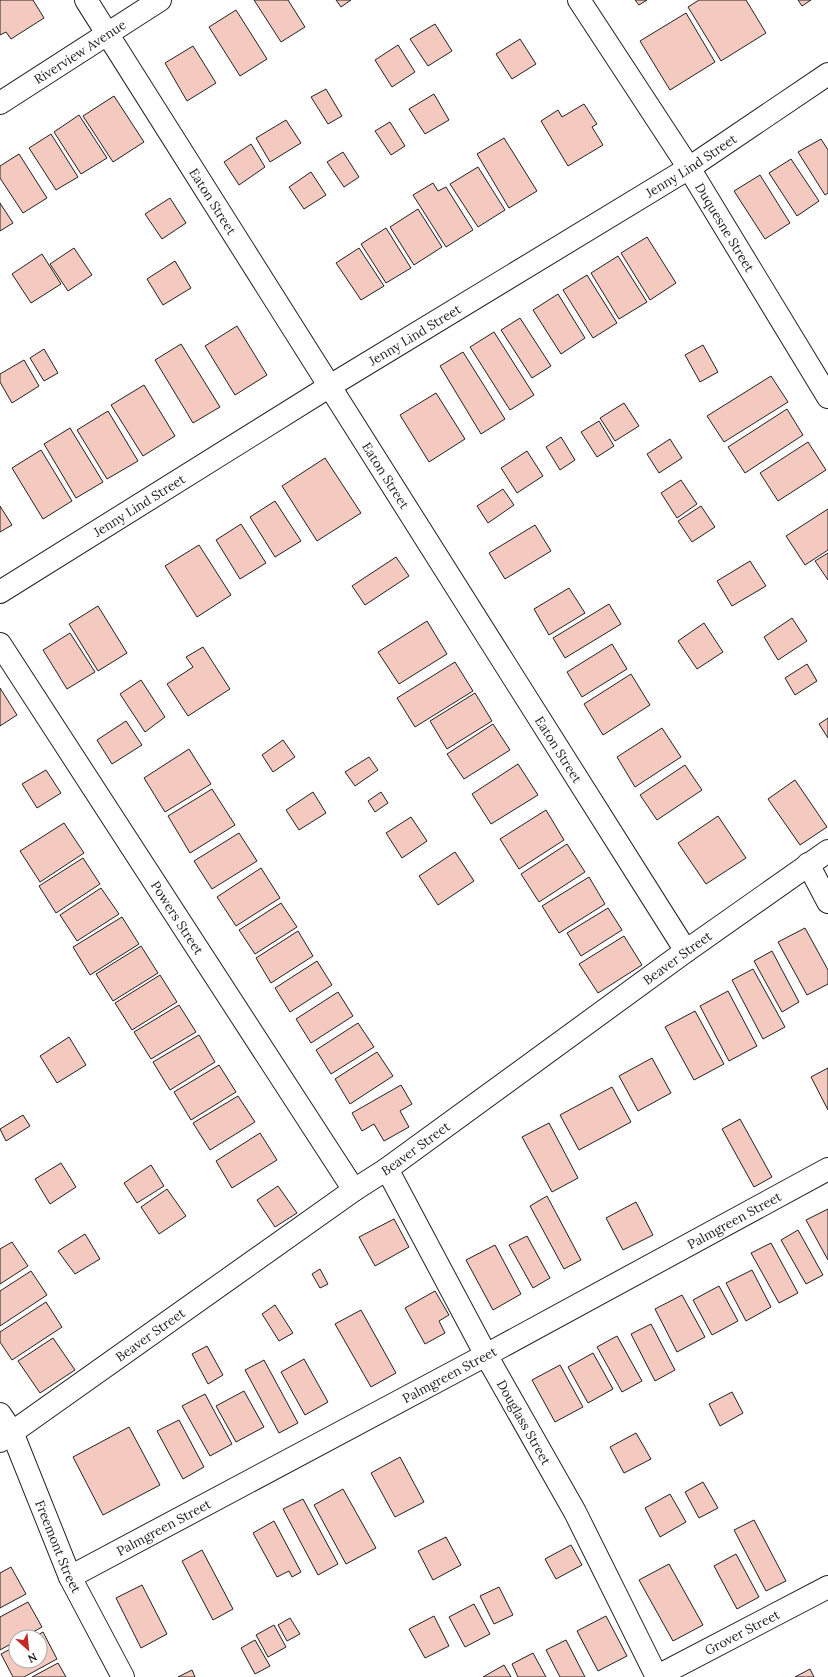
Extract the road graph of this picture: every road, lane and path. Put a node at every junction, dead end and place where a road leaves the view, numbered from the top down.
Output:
1 (86, 0) edge
2 (160, 0) edge
3 (579, 0) edge
4 (106, 34) junction
5 (828, 74) edge
6 (0, 102) edge
7 (689, 168) junction
8 (330, 386) junction
9 (828, 397) edge
10 (0, 592) edge
11 (0, 644) edge
12 (828, 851) edge
13 (808, 864) junction
14 (828, 902) edge
15 (686, 951) junction
16 (828, 1169) edge
17 (387, 1170) junction
18 (354, 1190) junction
19 (486, 1355) junction
20 (0, 1414) edge
21 (6, 1436) edge
22 (70, 1577) junction
23 (828, 1587) edge
24 (123, 1677) edge
25 (657, 1677) edge

1 - 4 street, Eaton Street
2 - 4 street, Riverview Avenue
3 - 7 street, Duquesne Street
4 - 6 street, Riverview Avenue
4 - 8 street, Eaton Street
5 - 7 street, Jenny Lind Street
7 - 8 street, Jenny Lind Street
7 - 9 street, Duquesne Street
8 - 10 street, Jenny Lind Street
8 - 15 street, Eaton Street
11 - 18 street, Powers Street
12 - 13 street, Beaver Street
13 - 14 street
13 - 15 street, Beaver Street
15 - 17 street, Beaver Street
16 - 19 street, Palmgreen Street
17 - 18 street, Beaver Street
17 - 19 street, Douglass Street
18 - 21 street, Beaver Street
19 - 22 street, Palmgreen Street
19 - 25 street, Douglass Street
20 - 21 street, Freemont Street
21 - 22 street, Freemont Street
22 - 24 street, Freemont Street
23 - 25 street, Grover Street

